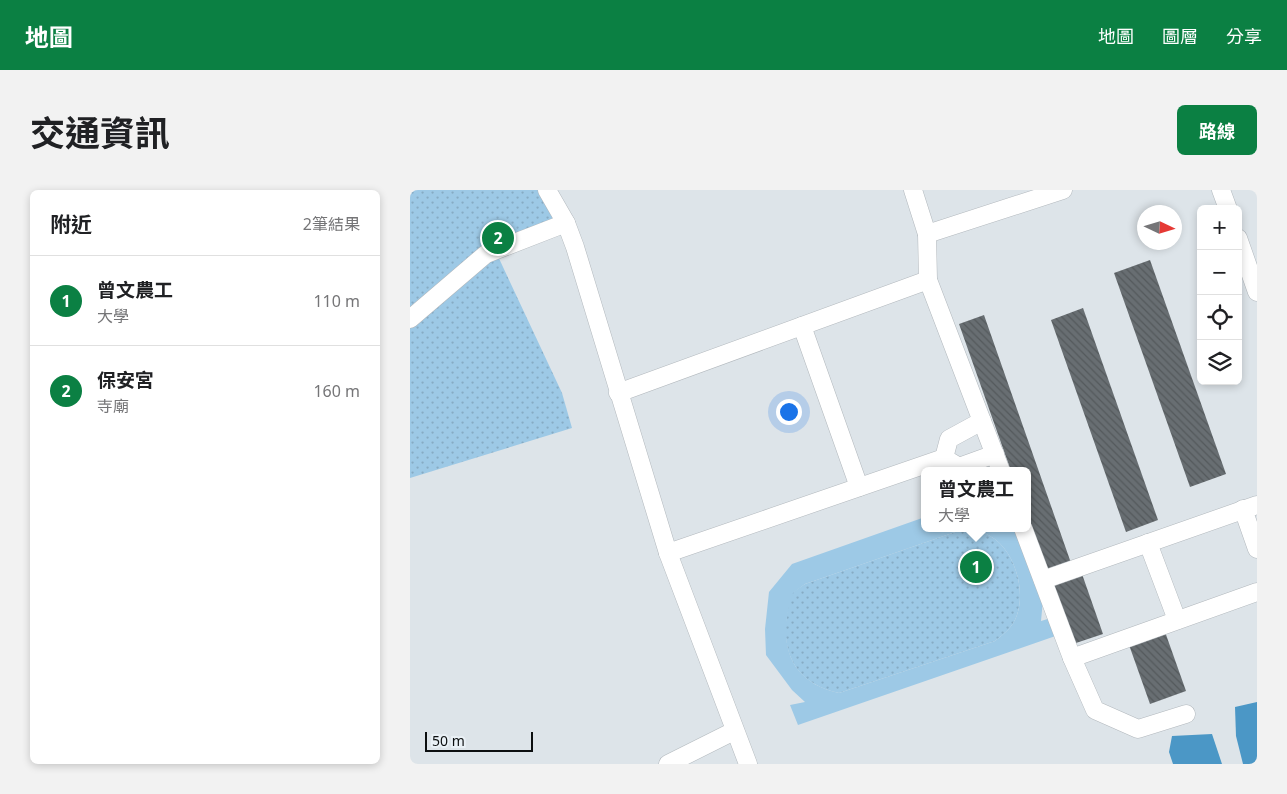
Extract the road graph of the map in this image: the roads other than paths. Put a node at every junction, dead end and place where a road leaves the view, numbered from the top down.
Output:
1 (547, 190) edge
2 (913, 190) edge
3 (1063, 190) edge
4 (1221, 190) edge
5 (1227, 205) edge
6 (566, 223) junction
7 (927, 234) junction
8 (1242, 249) edge
9 (928, 280) junction
10 (1257, 292) edge
11 (410, 319) edge
12 (802, 326) junction
13 (618, 393) junction
14 (982, 421) junction
15 (995, 454) junction
16 (944, 458) junction
17 (1000, 467) edge
18 (859, 487) junction
19 (1250, 507) edge
20 (1025, 532) edge
21 (1148, 543) junction
22 (1257, 549) edge
23 (668, 553) junction
24 (1043, 580) junction
25 (1257, 592) edge
26 (1177, 620) junction
27 (1072, 658) junction
28 (1186, 714) dead end
29 (734, 731) junction
30 (668, 764) edge
31 (748, 764) edge

1 - 6 street
2 - 7 street
3 - 7 street
4 - 5 street
6 - 11 street
6 - 13 street
7 - 9 street
8 - 10 street
9 - 12 street
9 - 14 street
12 - 13 street
12 - 18 street
13 - 23 street
14 - 15 street
14 - 16 street
15 - 16 street
15 - 17 street
16 - 18 street
18 - 23 street
19 - 21 street
19 - 22 street
20 - 24 street
21 - 24 street
21 - 26 street
23 - 29 street
24 - 27 street
25 - 26 street
26 - 27 street
27 - 28 street
29 - 30 street
29 - 31 street

